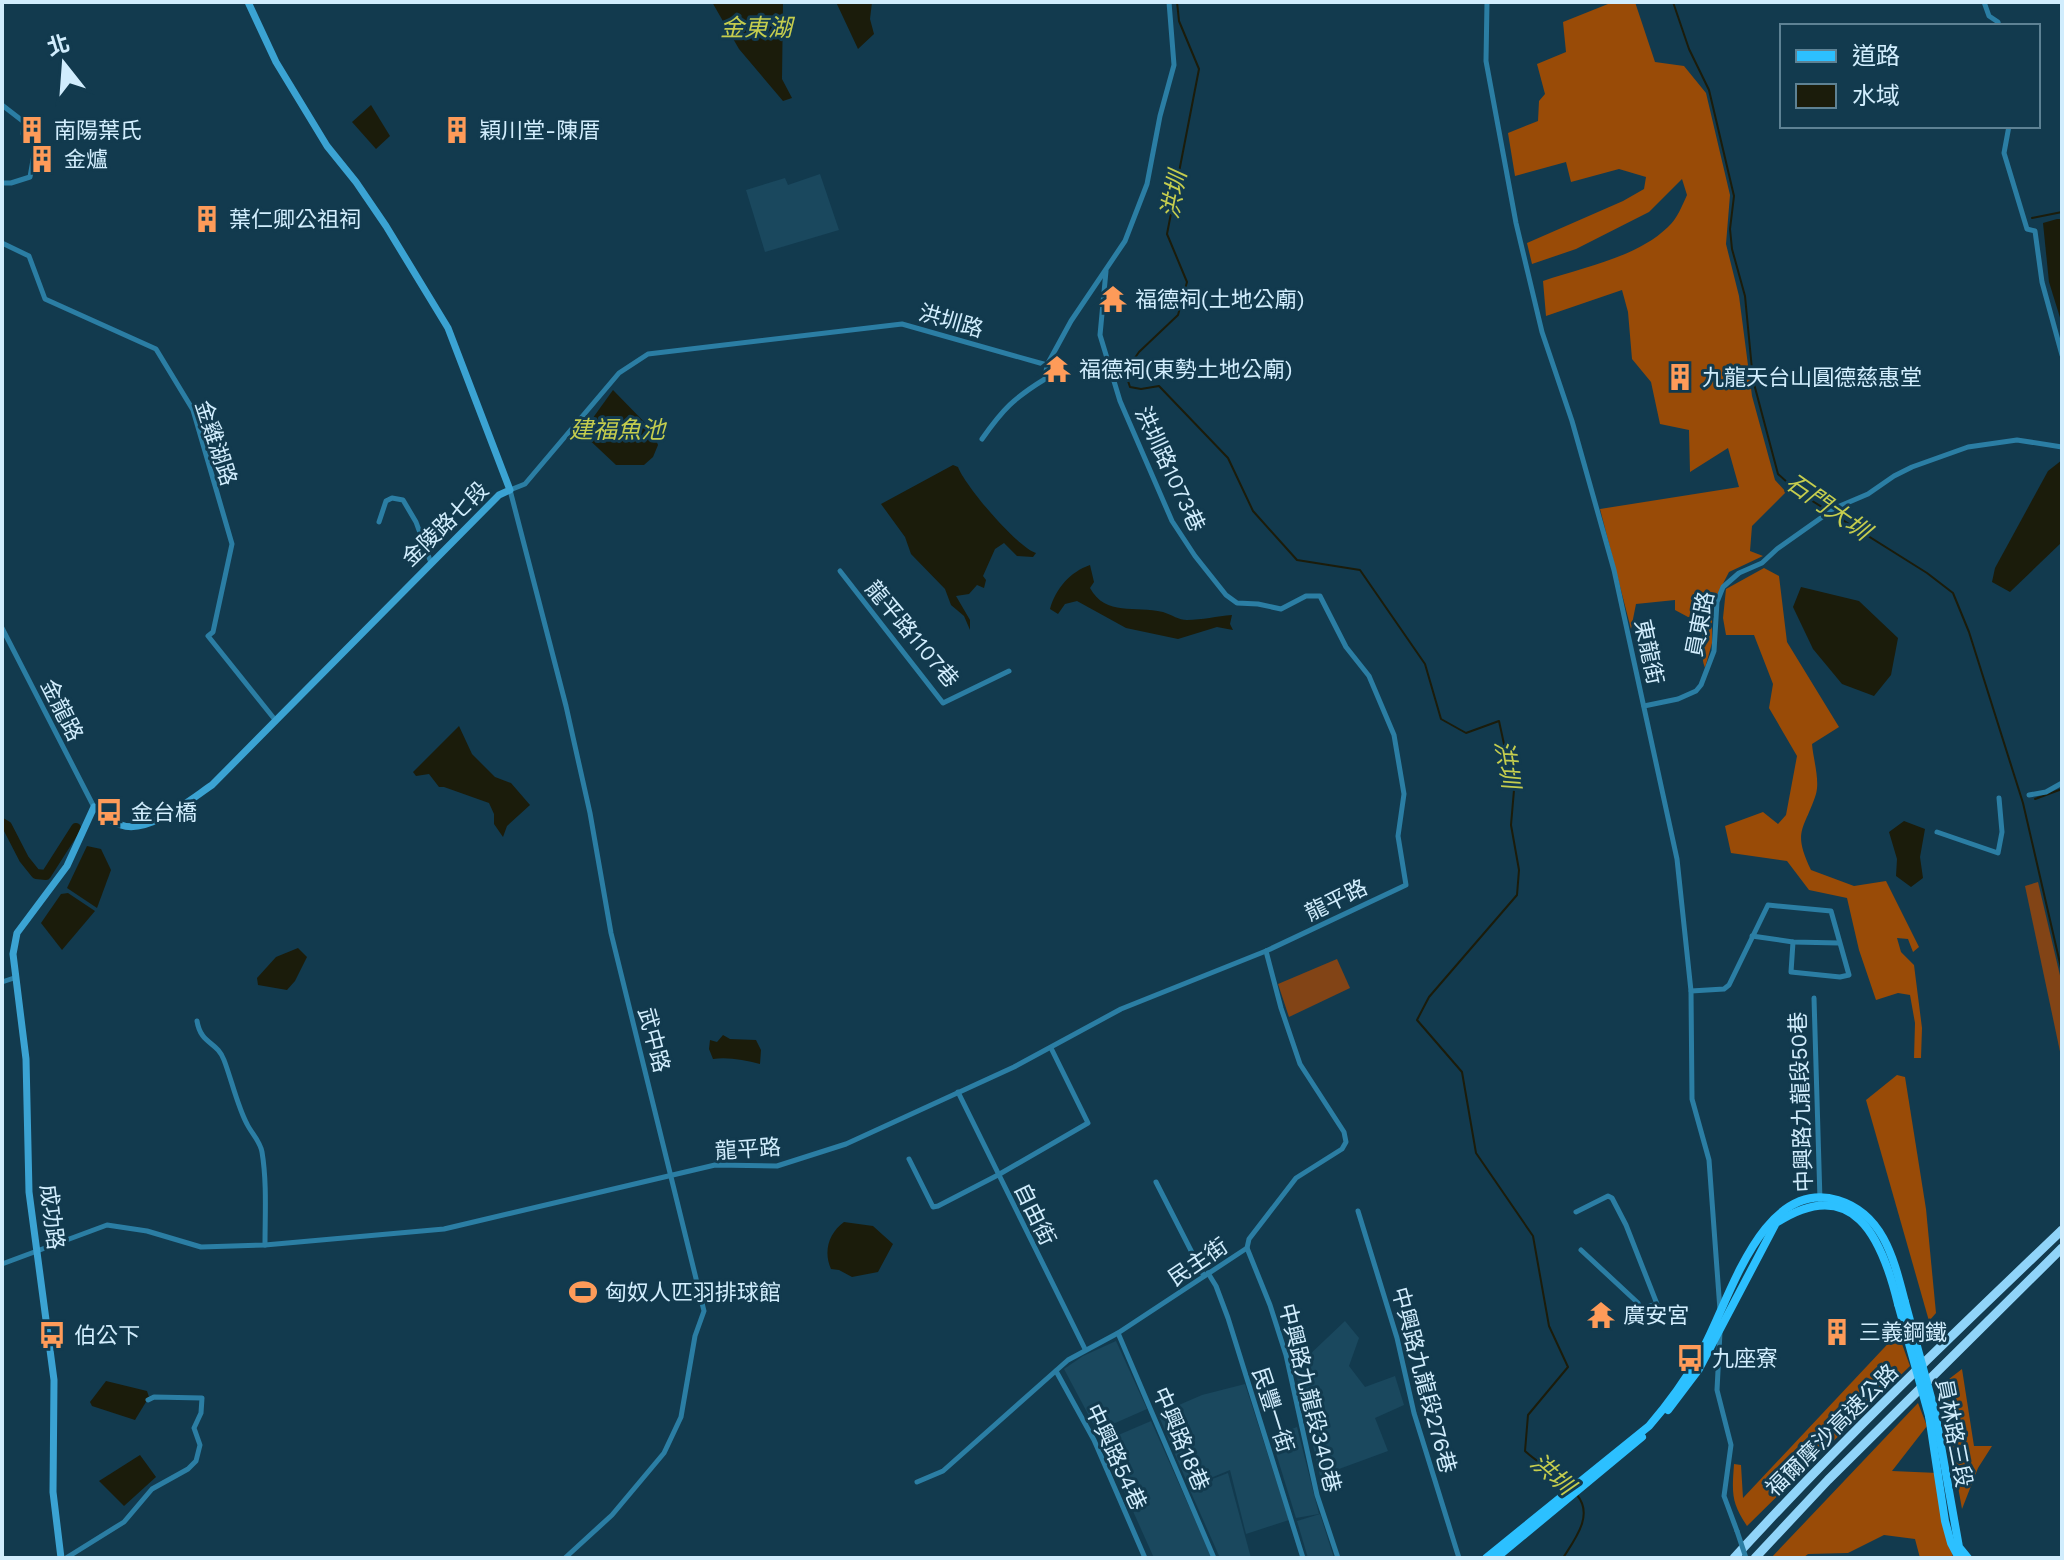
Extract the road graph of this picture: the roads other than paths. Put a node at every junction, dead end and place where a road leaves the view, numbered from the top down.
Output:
1 (248, 2) edge
2 (1169, 2) edge
3 (1487, 2) edge
4 (1984, 2) edge
5 (1998, 24) edge
6 (2, 105) edge
7 (2009, 128) edge
8 (2, 183) edge
9 (2, 243) edge
10 (1106, 271) junction
11 (2062, 355) edge
12 (1047, 365) junction
13 (982, 439) dead end
14 (2062, 447) edge
15 (510, 490) junction
16 (379, 522) dead end
17 (431, 563) junction
18 (840, 571) dead end
19 (2, 628) edge
20 (1009, 671) dead end
21 (1644, 706) junction
22 (276, 721) junction
23 (2062, 783) edge
24 (2029, 795) dead end
25 (1999, 798) dead end
26 (94, 807) junction
27 (1937, 832) dead end
28 (1406, 885) joint
29 (1752, 936) junction
30 (1793, 942) junction
31 (1839, 943) junction
32 (1266, 951) junction
33 (14, 978) junction
34 (2, 982) edge
35 (1691, 991) junction
36 (1814, 998) dead end
37 (197, 1021) dead end
38 (1051, 1048) junction
39 (958, 1092) junction
40 (909, 1159) dead end
41 (998, 1175) junction
42 (670, 1177) junction
43 (1156, 1182) dead end
44 (1820, 1202) junction
45 (1358, 1211) dead end
46 (1576, 1212) dead end
47 (2062, 1230) edge
48 (265, 1245) junction
49 (1247, 1248) junction
50 (2062, 1248) edge
51 (1581, 1250) dead end
52 (38, 1251) junction
53 (2, 1264) edge
54 (1206, 1275) junction
55 (1720, 1319) junction
56 (1118, 1333) junction
57 (1085, 1349) junction
58 (1056, 1371) junction
59 (148, 1400) dead end
60 (1932, 1414) junction
61 (917, 1482) dead end
62 (1579, 1486) junction
63 (1566, 1496) junction
64 (64, 1558) edge
65 (565, 1558) edge
66 (1145, 1558) edge
67 (1214, 1558) edge
68 (1303, 1558) edge
69 (1338, 1558) edge
70 (1459, 1558) edge
71 (1486, 1558) edge
72 (1496, 1558) edge
73 (1734, 1558) edge
74 (1746, 1558) edge
75 (1755, 1558) edge
76 (1959, 1558) edge
77 (1968, 1558) edge

1 - 15 street, 金陵路七段
2 - 10 street
3 - 21 street, 東龍街
4 - 5 street
6 - 8 street
7 - 11 street
9 - 22 street, 金雞湖路
10 - 12 street
10 - 28 street, 洪圳路1073巷
12 - 13 street
12 - 15 street, 洪圳路
14 - 21 street, 員東路
15 - 17 street, 金陵路七段
15 - 42 street, 武中路
16 - 17 street
17 - 22 street, 金陵路七段
18 - 20 street, 龍平路1107巷
19 - 26 street, 金龍路
21 - 35 street, 東龍街
22 - 26 street, 金陵路七段
23 - 24 street
25 - 27 street
26 - 33 street, 成功路
28 - 32 street, 龍平路
29 - 30 street
29 - 31 street
29 - 35 street
30 - 31 street
30 - 31 street
32 - 38 street, 龍平路
32 - 49 street, 民主街
33 - 34 street
33 - 52 street, 成功路
35 - 55 street, 東龍街
36 - 44 street, 中興路九龍段50巷
37 - 48 street
38 - 39 street, 龍平路
38 - 41 street
39 - 41 street, 自由街
39 - 42 street, 龍平路
40 - 41 street
41 - 57 street, 自由街
42 - 48 street, 龍平路
42 - 65 street, 武中路
43 - 54 street, 民豐一街
44 - 55 main road
44 - 55 main road
44 - 60 main road, 員林路三段, bridge
45 - 70 street, 中興路九龍段276巷
46 - 51 street
47 - 73 highway, 福爾摩沙高速公路
48 - 52 street, 龍平路
49 - 54 street, 民主街
49 - 69 street, 中興路九龍段340巷
50 - 75 highway, 福爾摩沙高速公路
52 - 53 street, 龍平路
52 - 64 street, 成功路
54 - 56 street, 民主街
54 - 68 street, 民豐一街
55 - 62 main road
55 - 62 main road
55 - 74 street, 東龍街, bridge
56 - 57 street, 民主街
56 - 67 street, 中興路18巷
57 - 58 street, 民主街
58 - 61 street, 民主街
58 - 66 street, 中興路54巷
59 - 64 street
60 - 76 main road, 員林路三段
60 - 77 main road, 員林路三段
62 - 63 main road
63 - 71 main road
63 - 72 main road

